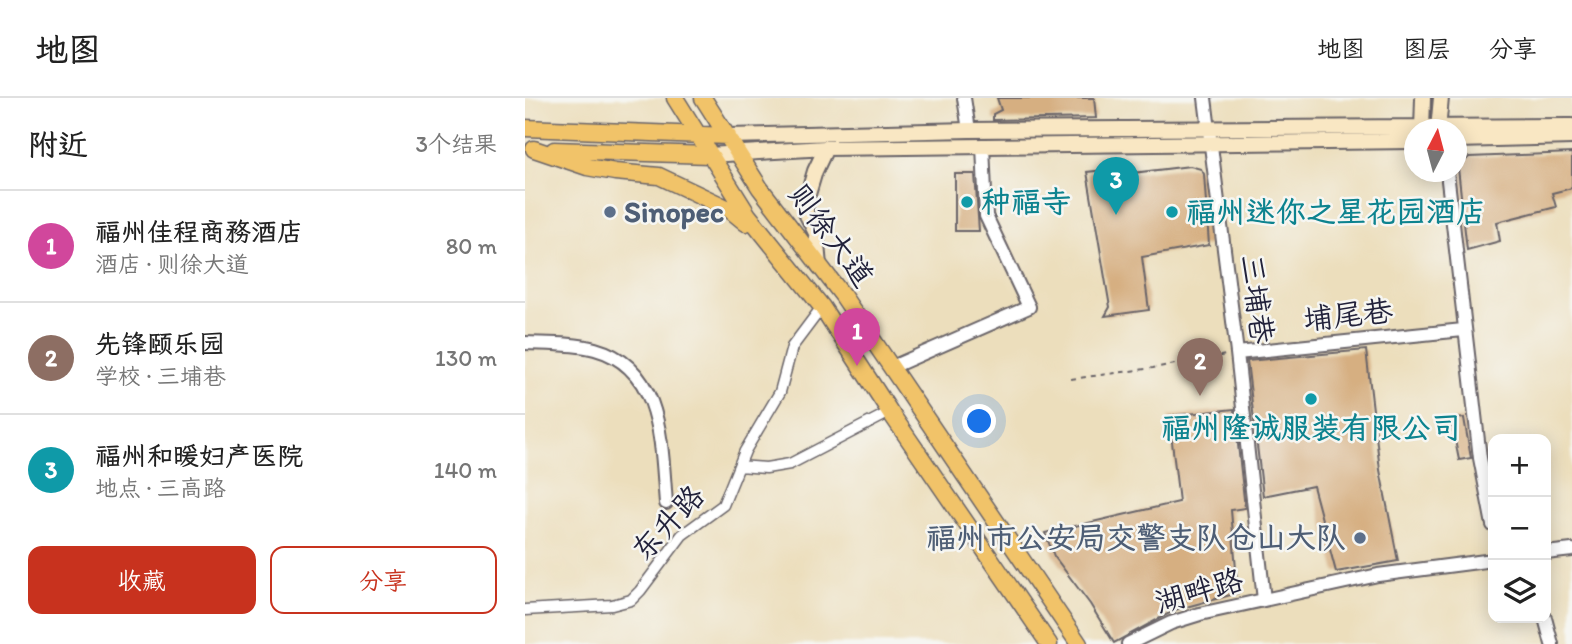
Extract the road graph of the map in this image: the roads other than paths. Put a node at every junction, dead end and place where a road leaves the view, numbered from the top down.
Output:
1 (675, 98) edge
2 (703, 98) edge
3 (964, 98) edge
4 (1205, 98) edge
5 (1423, 98) edge
6 (1441, 98) edge
7 (1422, 119) edge
8 (1440, 119) edge
9 (1572, 125) edge
10 (1467, 127) edge
11 (525, 128) edge
12 (1404, 129) edge
13 (969, 130) junction
14 (699, 136) junction
15 (728, 136) junction
16 (1210, 137) junction
17 (1572, 137) edge
18 (1467, 140) edge
19 (1404, 141) edge
20 (983, 145) junction
21 (826, 148) junction
22 (530, 149) edge
23 (740, 154) junction
24 (709, 155) junction
25 (1448, 182) edge
26 (819, 266) junction
27 (793, 272) junction
28 (822, 307) junction
29 (1463, 330) junction
30 (525, 342) edge
31 (1237, 353) junction
32 (892, 367) junction
33 (890, 412) junction
34 (739, 466) junction
35 (1488, 500) edge
36 (666, 503) dead end
37 (1572, 550) edge
38 (1551, 552) edge
39 (1488, 561) edge
40 (1264, 600) junction
41 (525, 610) edge
42 (1546, 623) edge
43 (1049, 644) edge
44 (1079, 644) edge
45 (1128, 644) edge
46 (1552, 644) edge

1 - 14 main road, 则徐大道
2 - 15 main road, 则徐大道
3 - 13 street
4 - 16 street, 三埔巷
5 - 7 main road
6 - 8 main road
9 - 10 main road
11 - 14 main road
12 - 16 main road
13 - 15 main road
13 - 16 main road
14 - 15 main road
14 - 24 main road, 则徐大道
15 - 23 main road, 则徐大道
16 - 19 main road
16 - 20 main road
16 - 31 street, 三埔巷
17 - 18 main road
20 - 21 main road
20 - 32 street
21 - 23 main road
21 - 26 main road
22 - 24 main road
22 - 27 main road
23 - 24 main road
23 - 26 main road, 则徐大道
24 - 27 main road, 则徐大道
25 - 29 street
26 - 32 main road, 则徐大道
27 - 28 main road, 则徐大道
28 - 33 main road, 则徐大道
28 - 34 street, 东升路
29 - 31 street, 埔尾巷
29 - 35 street
30 - 36 street
31 - 40 street, 三埔巷
32 - 44 main road, 则徐大道
33 - 34 street
33 - 43 main road, 则徐大道
34 - 41 street, 东升路
37 - 38 street
39 - 40 street, 湖畔路
40 - 45 street, 湖畔路
42 - 46 street

